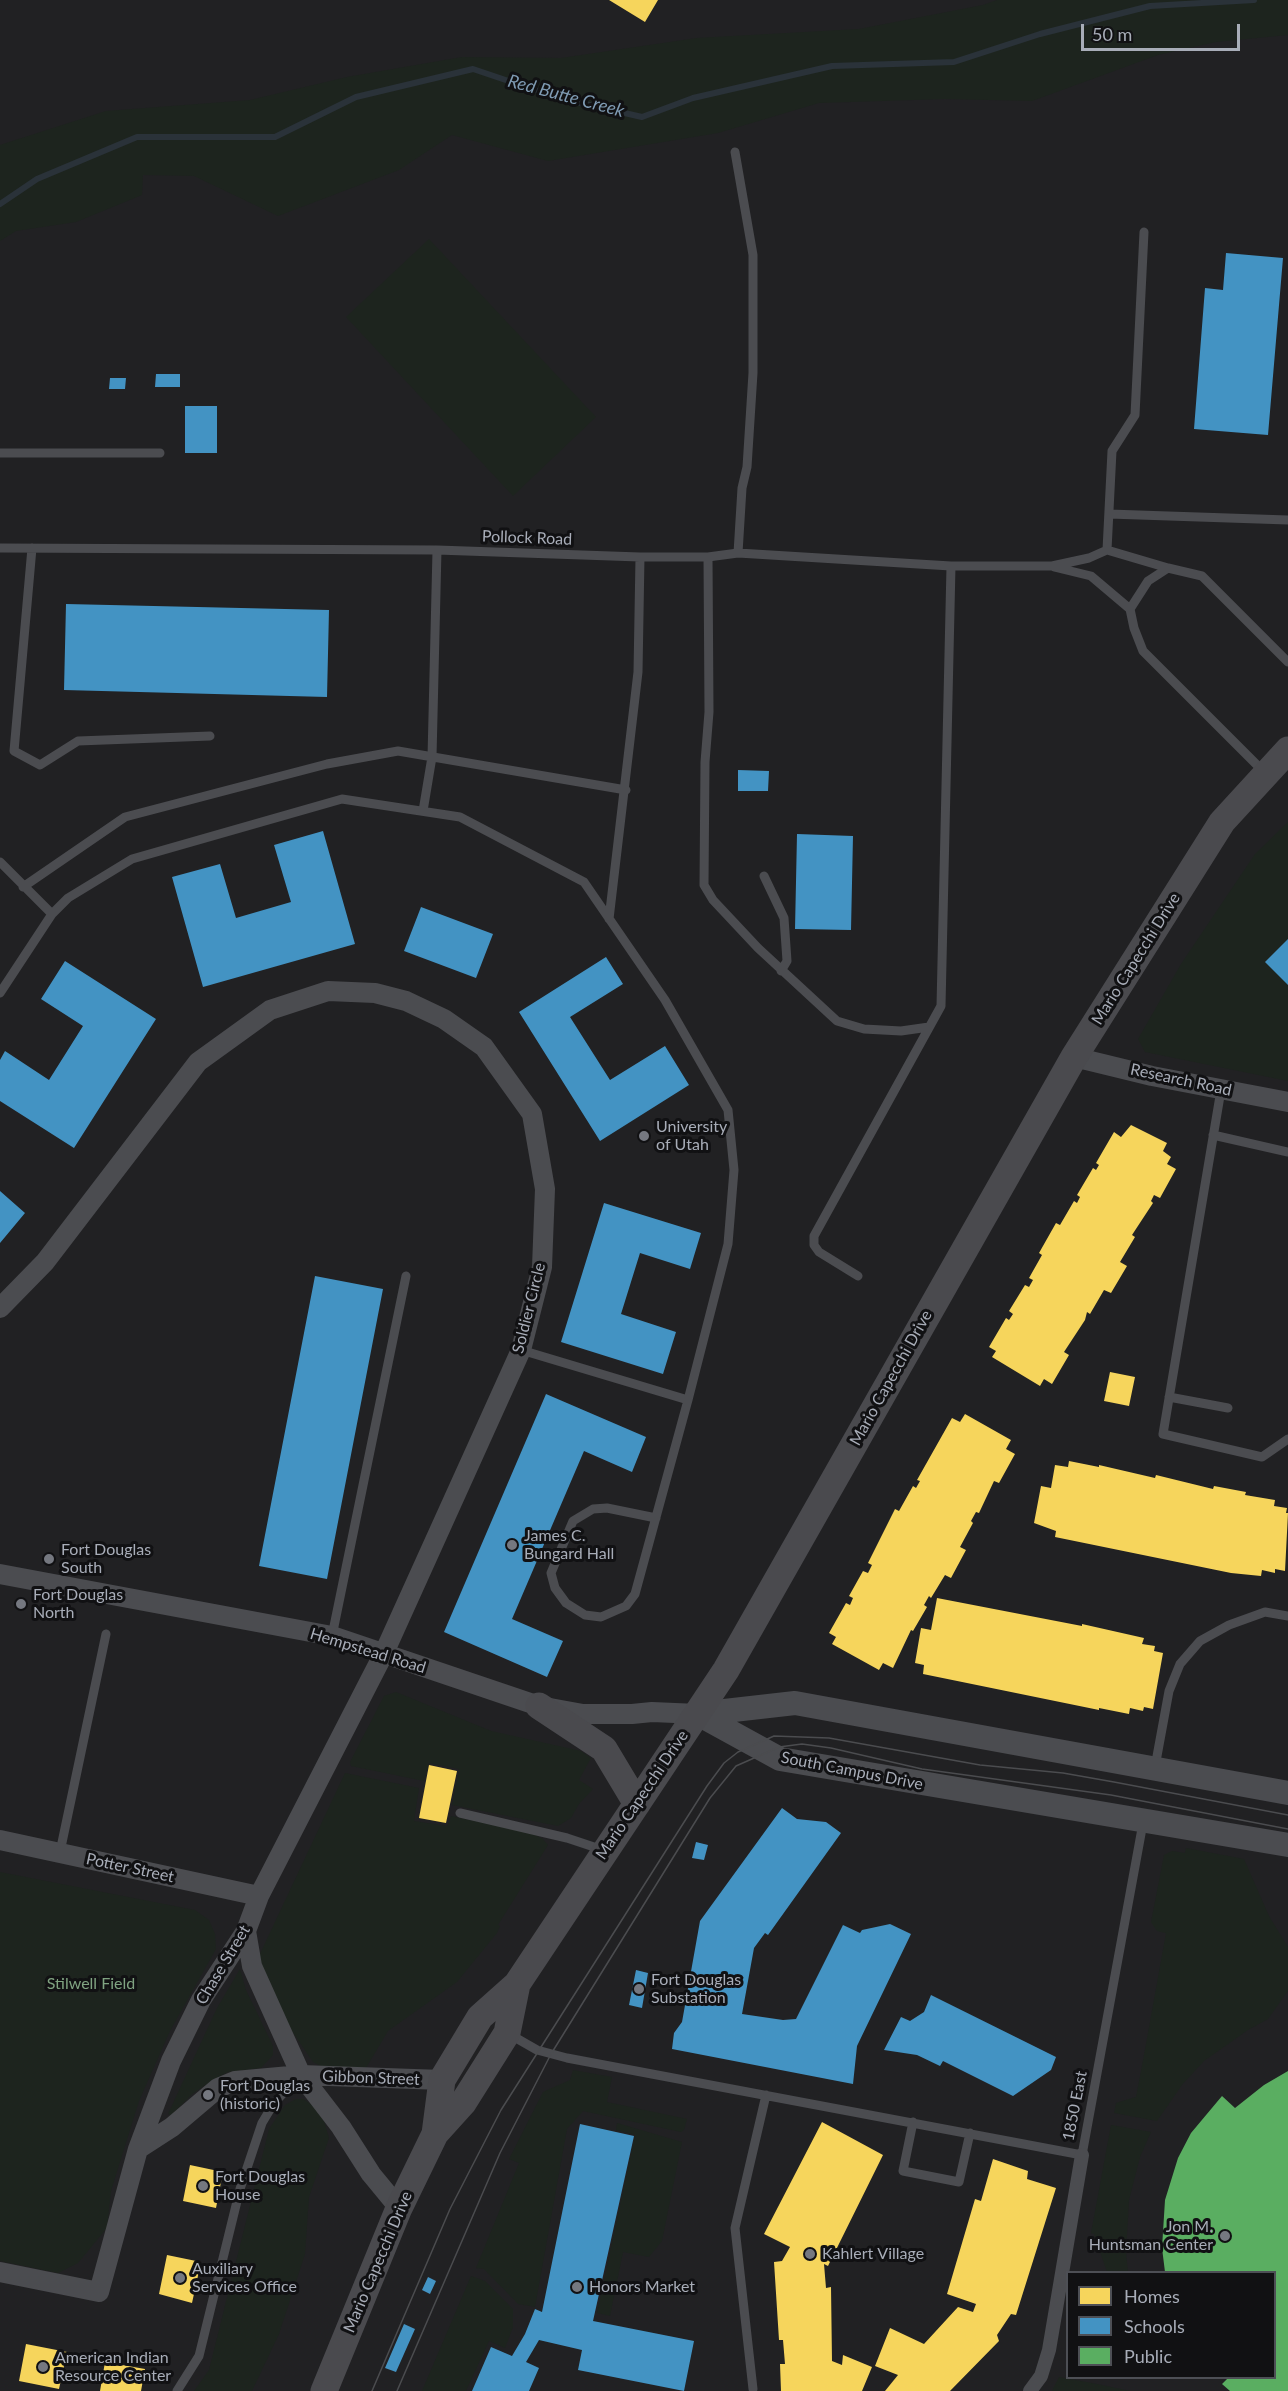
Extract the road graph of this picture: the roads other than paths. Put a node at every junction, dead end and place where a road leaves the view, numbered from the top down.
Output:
1 (735, 152) dead end
2 (1144, 232) dead end
3 (0, 453) edge
4 (160, 453) dead end
5 (1109, 514) junction
6 (1288, 520) edge
7 (0, 548) edge
8 (32, 548) junction
9 (437, 550) junction
10 (1107, 550) junction
11 (738, 553) junction
12 (640, 557) junction
13 (708, 557) junction
14 (951, 566) junction
15 (1052, 566) junction
16 (1168, 568) junction
17 (1130, 609) junction
18 (1288, 662) edge
19 (210, 736) dead end
20 (1288, 750) edge
21 (432, 757) junction
22 (1278, 770) edge
23 (626, 790) junction
24 (423, 811) junction
25 (0, 861) edge
26 (764, 876) dead end
27 (23, 888) junction
28 (52, 914) junction
29 (609, 919) junction
30 (781, 971) junction
31 (0, 993) edge
32 (929, 1027) junction
33 (1074, 1057) junction
34 (1221, 1090) junction
35 (1288, 1102) edge
36 (1214, 1135) junction
37 (1288, 1152) edge
38 (406, 1276) dead end
39 (858, 1276) dead end
40 (0, 1308) edge
41 (521, 1350) junction
42 (1169, 1397) junction
43 (688, 1401) junction
44 (1228, 1408) dead end
45 (1288, 1439) edge
46 (656, 1518) junction
47 (0, 1574) edge
48 (1288, 1616) edge
49 (106, 1634) dead end
50 (332, 1636) junction
51 (384, 1653) junction
52 (539, 1706) junction
53 (698, 1714) junction
54 (1154, 1767) junction
55 (1288, 1793) edge
56 (637, 1804) junction
57 (460, 1813) dead end
58 (1143, 1822) junction
59 (0, 1840) edge
60 (1288, 1845) edge
61 (605, 1851) junction
62 (60, 1852) junction
63 (259, 1896) junction
64 (246, 1931) junction
65 (517, 1984) junction
66 (507, 2033) junction
67 (301, 2075) junction
68 (442, 2080) junction
69 (766, 2096) junction
70 (913, 2122) junction
71 (970, 2133) junction
72 (435, 2134) junction
73 (138, 2149) junction
74 (1082, 2155) junction
75 (399, 2208) junction
76 (0, 2272) edge
77 (753, 2389) dead end
78 (177, 2391) edge
79 (324, 2391) edge
80 (1030, 2391) edge

1 - 11 lane
2 - 5 lane
3 - 4 lane
5 - 6 lane
5 - 10 lane
7 - 8 lane, Pollock Road
8 - 9 lane, Pollock Road
8 - 19 lane
9 - 12 lane, Pollock Road
9 - 21 lane
10 - 15 lane
10 - 16 lane
11 - 13 lane, Pollock Road
11 - 14 lane, Pollock Road
12 - 13 lane, Pollock Road
12 - 23 lane
13 - 30 lane
14 - 15 lane, Pollock Road
14 - 32 lane
15 - 17 lane
16 - 17 lane
16 - 18 lane
17 - 22 lane
20 - 22 main road, Mario Capecchi Drive
21 - 23 lane
21 - 24 lane
21 - 27 lane
22 - 33 main road, Mario Capecchi Drive
23 - 29 lane
24 - 28 lane
24 - 29 lane
25 - 27 lane
26 - 30 lane
27 - 28 lane
28 - 31 lane
29 - 43 lane
30 - 32 lane
32 - 39 lane
33 - 34 street, Research Road
33 - 53 main road, Mario Capecchi Drive
34 - 35 street, Research Road
34 - 36 lane
36 - 37 lane
36 - 42 lane
38 - 50 lane
40 - 41 street, Soldier Circle
41 - 43 lane
41 - 51 street, Soldier Circle
42 - 44 lane
42 - 45 lane
43 - 46 lane
46 - 46 lane
47 - 50 street, Hempstead Road
48 - 54 lane
49 - 62 lane
50 - 51 street, Hempstead Road
51 - 52 street, Hempstead Road
51 - 63 street, Chase Street
52 - 53 street, Hempstead Road
52 - 56 main road
53 - 54 street
53 - 56 main road, Mario Capecchi Drive
53 - 58 street, South Campus Drive
54 - 55 street
56 - 61 main road, Mario Capecchi Drive
57 - 61 lane
58 - 60 street, South Campus Drive
58 - 74 lane, 1850 East
59 - 62 street, Potter Street
61 - 65 main road, Mario Capecchi Drive
62 - 63 street, Potter Street
63 - 64 street, Chase Street
64 - 67 street, Gibbon Street
64 - 73 street, Chase Street
65 - 66 main road, Mario Capecchi Drive
65 - 68 main road, Mario Capecchi Drive
66 - 69 lane
66 - 72 main road, Mario Capecchi Drive
67 - 68 street, Gibbon Street
67 - 73 street, Gibbon Street
67 - 75 street, Gibbon Street
67 - 78 lane
68 - 72 main road, Mario Capecchi Drive
69 - 70 lane
69 - 77 lane
70 - 71 lane
70 - 71 lane
71 - 74 lane
72 - 75 main road, Mario Capecchi Drive
73 - 76 street, Chase Street
74 - 80 street, 1850 East
75 - 79 main road, Mario Capecchi Drive

